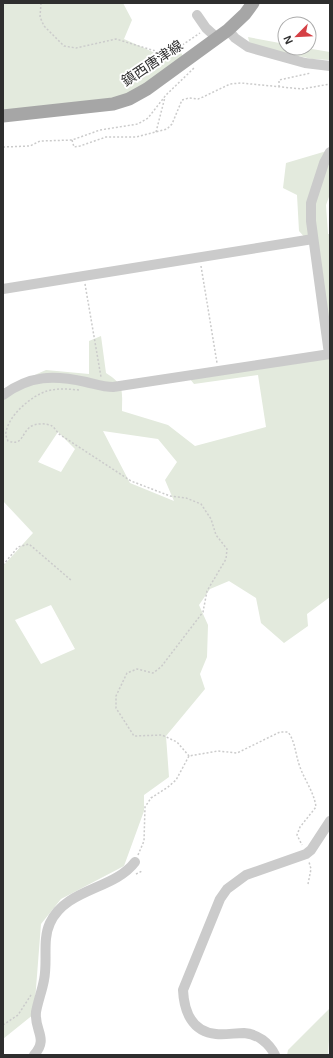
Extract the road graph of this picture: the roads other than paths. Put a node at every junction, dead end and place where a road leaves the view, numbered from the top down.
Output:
1 (253, 3) edge
2 (196, 15) dead end
3 (228, 30) junction
4 (216, 38) junction
5 (330, 66) edge
6 (3, 116) edge
7 (330, 152) edge
8 (313, 239) junction
9 (3, 289) edge
10 (330, 354) edge
11 (3, 395) edge
12 (330, 821) edge
13 (136, 862) road end
14 (34, 1055) edge
15 (275, 1055) edge

1 - 3 main road, 鎮西唐津線
2 - 4 street
3 - 4 main road, 鎮西唐津線
3 - 5 street
4 - 6 main road, 鎮西唐津線
7 - 8 street
8 - 9 street
8 - 10 street
10 - 11 street
12 - 15 street
13 - 14 street

